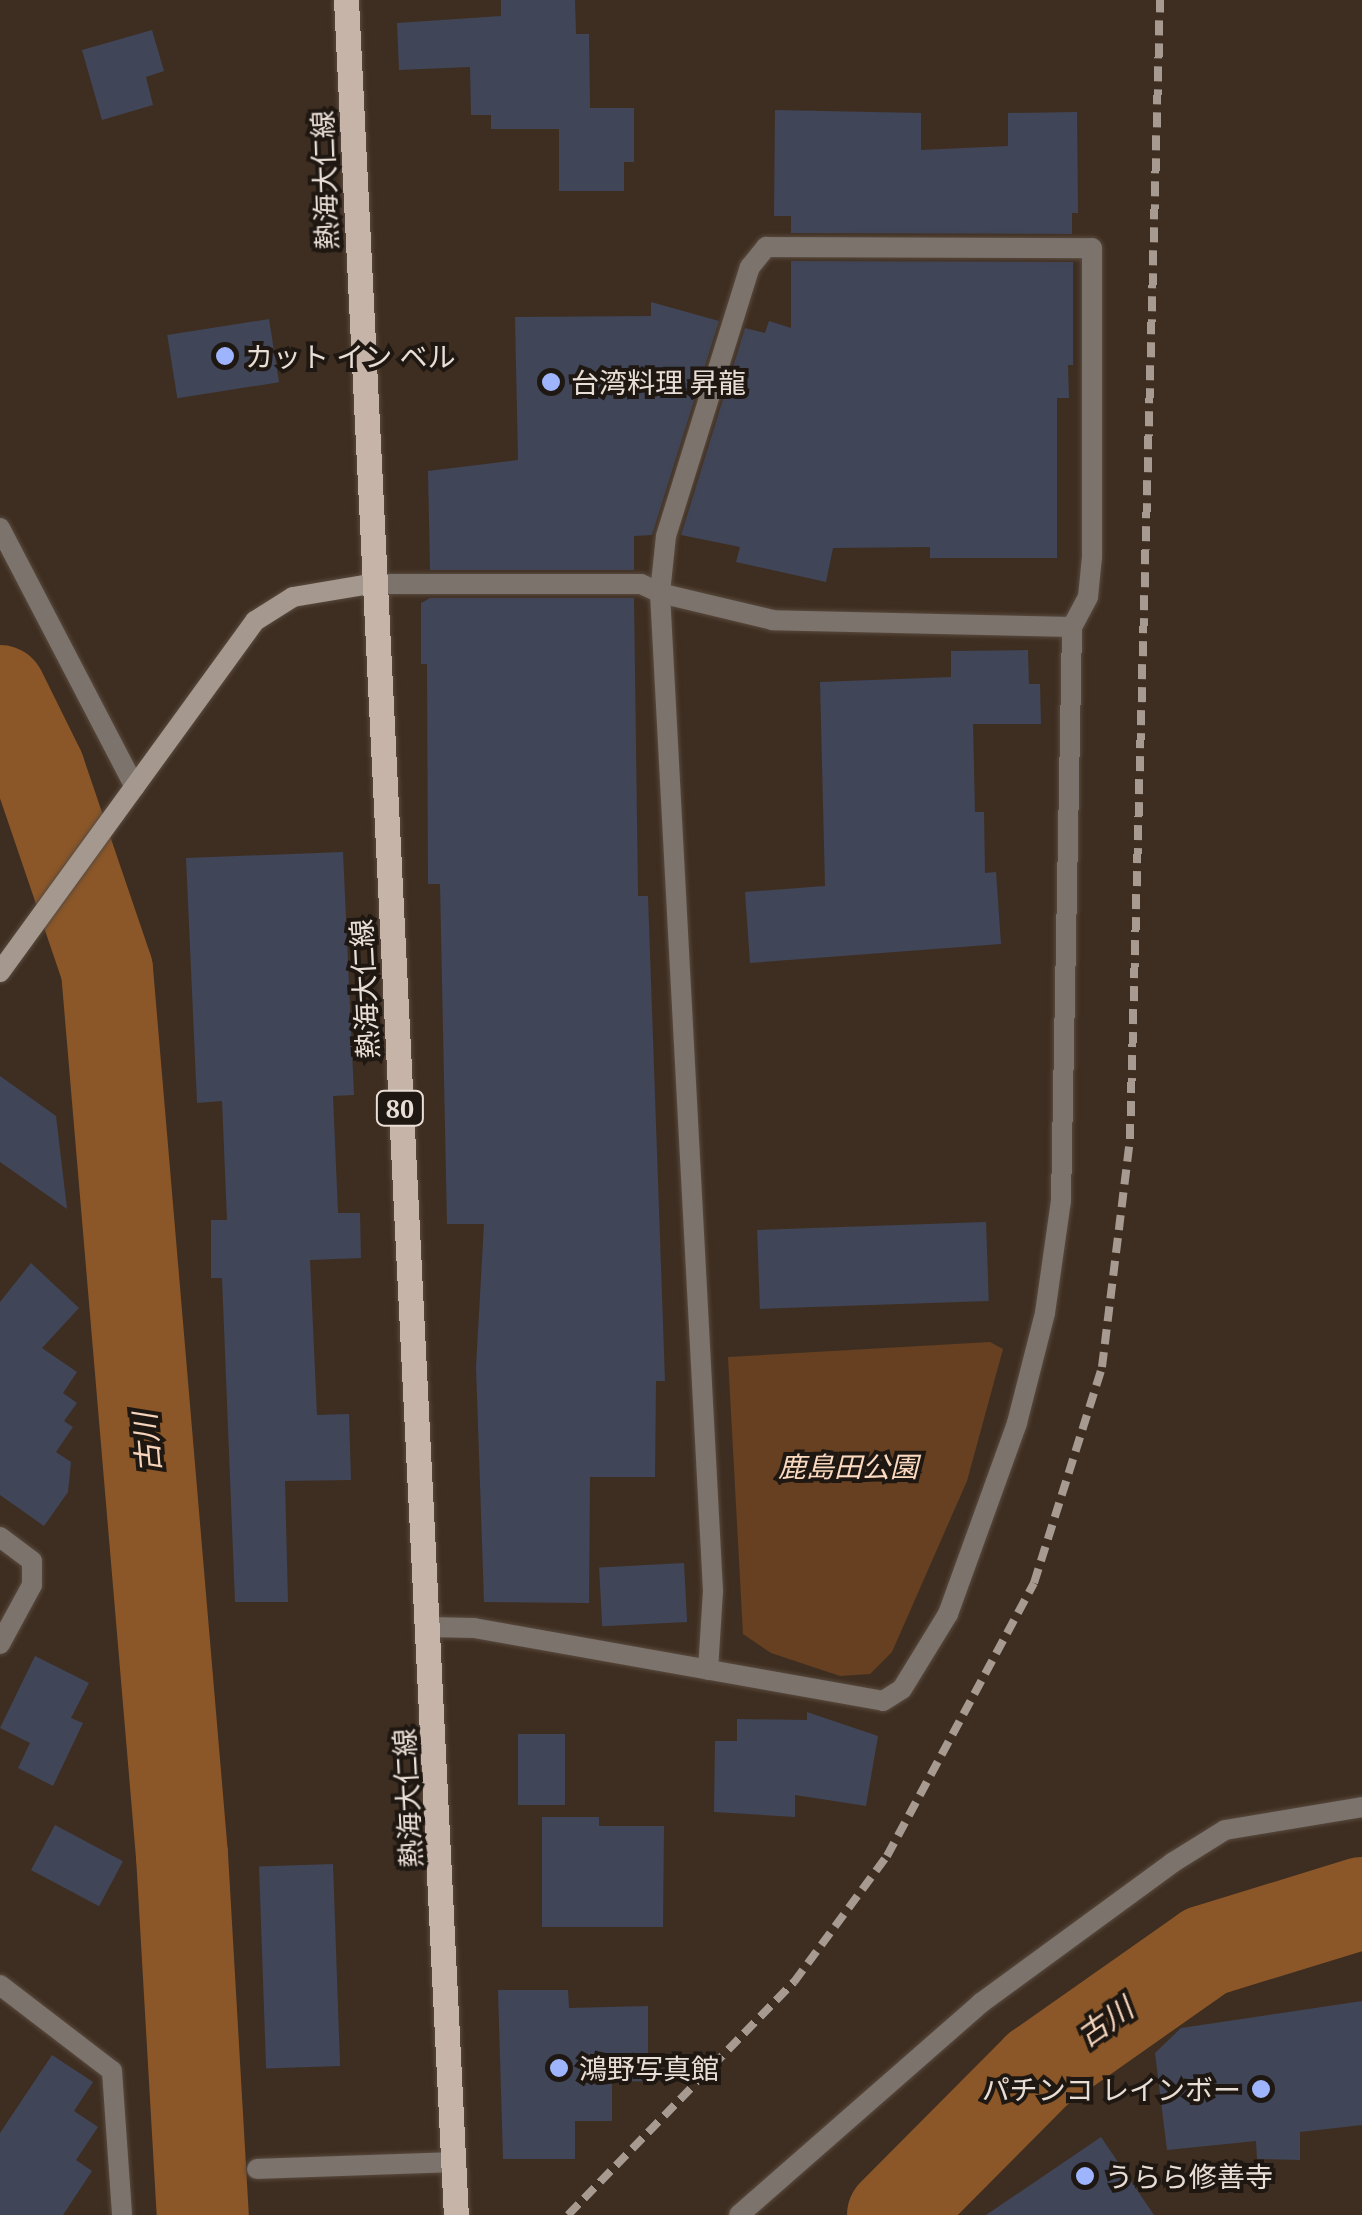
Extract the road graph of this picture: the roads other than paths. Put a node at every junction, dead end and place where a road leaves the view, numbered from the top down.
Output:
1 (346, 0) edge
2 (0, 528) edge
3 (371, 584) junction
4 (660, 593) junction
5 (1072, 626) junction
6 (135, 787) junction
7 (0, 972) edge
8 (0, 1537) edge
9 (429, 1627) junction
10 (0, 1644) edge
11 (708, 1670) junction
12 (1362, 1807) edge
13 (0, 1985) edge
14 (453, 2162) junction
15 (257, 2169) dead end
16 (122, 2215) edge
17 (456, 2215) edge
18 (739, 2215) edge

1 - 3 main road, 熱海大仁線 / 80
2 - 6 street
3 - 4 street
3 - 6 street
3 - 9 main road, 熱海大仁線 / 80
4 - 5 street
4 - 5 street
4 - 11 street
5 - 11 street
6 - 7 street
8 - 10 street
9 - 11 street
9 - 14 main road, 熱海大仁線 / 80
12 - 18 street
13 - 16 street
14 - 15 street
14 - 17 main road, 熱海大仁線 / 80

